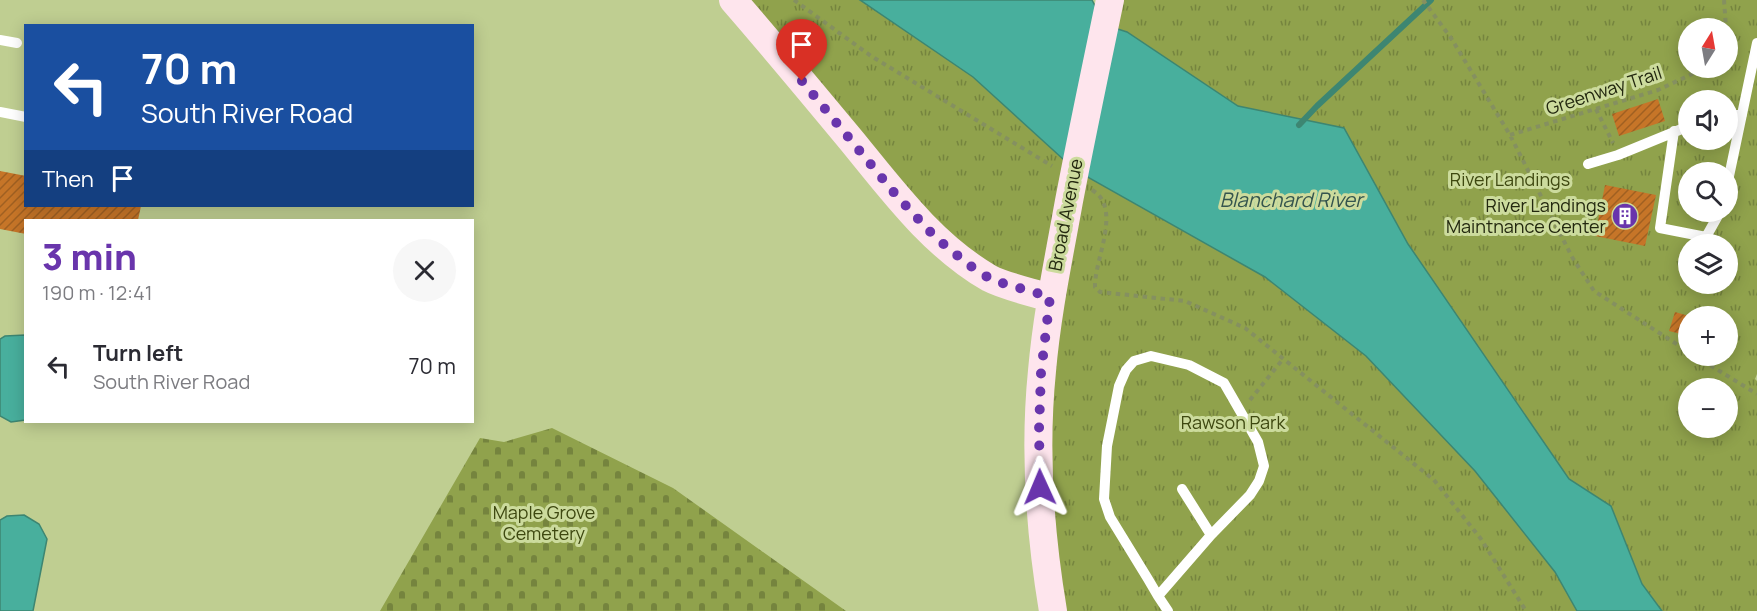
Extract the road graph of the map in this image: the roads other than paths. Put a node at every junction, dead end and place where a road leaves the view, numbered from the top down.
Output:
1 (733, 0) edge
2 (1110, 0) edge
3 (0, 40) edge
4 (16, 43) dead end
5 (1757, 43) edge
6 (0, 112) edge
7 (1738, 115) edge
8 (1742, 115) junction
9 (24, 117) edge
10 (1678, 130) edge
11 (1674, 131) junction
12 (1732, 162) edge
13 (1588, 164) dead end
14 (1714, 222) edge
15 (1050, 297) junction
16 (1182, 489) dead end
17 (1211, 534) junction
18 (1158, 596) junction
19 (1053, 611) edge
20 (1167, 611) edge

1 - 15 main road
2 - 15 main road, Broad Avenue
3 - 4 lane
5 - 8 lane
6 - 9 lane
7 - 8 lane
8 - 12 lane
10 - 11 lane
11 - 13 lane
11 - 14 lane
15 - 19 main road, Broad Avenue
16 - 17 lane
17 - 18 lane
17 - 18 lane
18 - 20 lane

